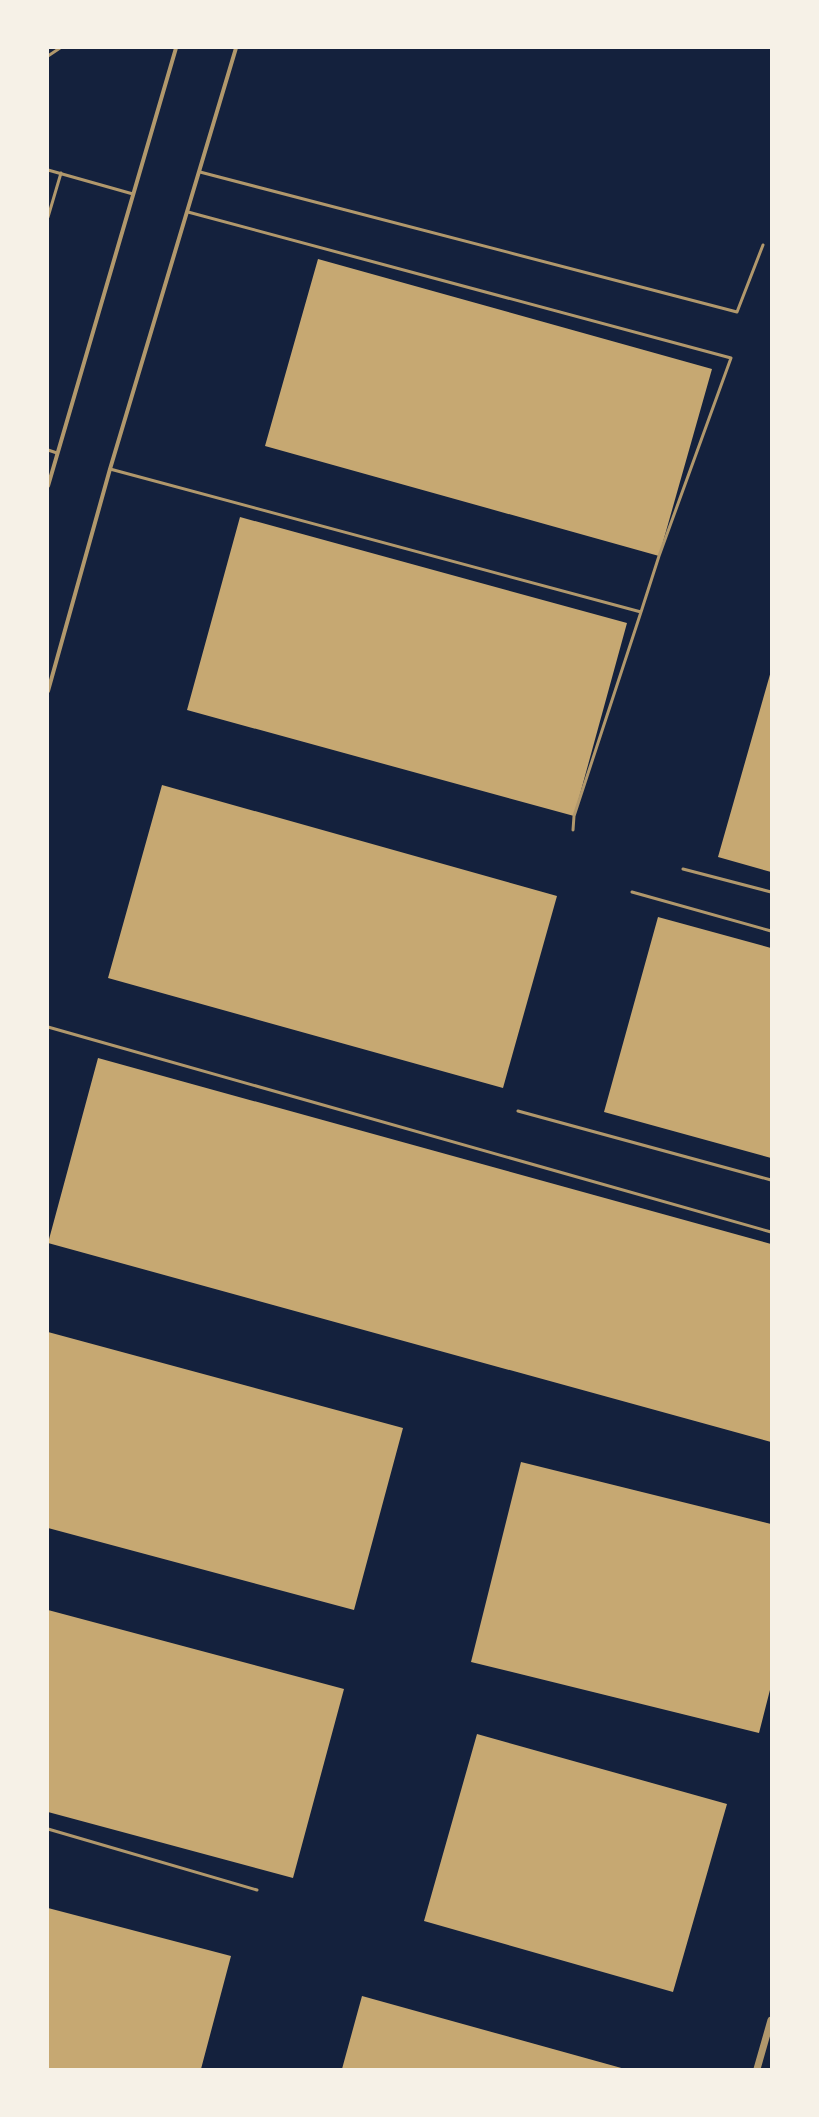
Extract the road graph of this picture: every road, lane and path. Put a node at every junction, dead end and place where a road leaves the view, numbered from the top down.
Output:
1 (60, 48) edge
2 (176, 48) edge
3 (236, 48) edge
4 (48, 56) edge
5 (48, 170) edge
6 (200, 172) junction
7 (60, 173) junction
8 (133, 194) junction
9 (188, 212) junction
10 (48, 217) edge
11 (763, 245) dead end
12 (48, 450) edge
13 (58, 453) junction
14 (110, 469) junction
15 (48, 486) edge
16 (641, 612) junction
17 (48, 691) edge
18 (573, 830) dead end
19 (683, 869) dead end
20 (632, 892) dead end
21 (771, 892) edge
22 (771, 931) edge
23 (48, 1027) edge
24 (518, 1111) dead end
25 (771, 1180) edge
26 (771, 1232) edge
27 (48, 1829) edge
28 (257, 1890) dead end
29 (771, 2020) edge
30 (757, 2069) edge

1 - 4 lane
2 - 8 street
3 - 6 street
5 - 7 lane
6 - 9 street
6 - 11 lane
7 - 8 lane
7 - 10 lane
8 - 13 street
9 - 14 street
9 - 16 lane
12 - 13 lane
13 - 15 street
14 - 16 lane
14 - 17 street
16 - 18 lane
19 - 21 lane
20 - 22 lane
23 - 26 lane
24 - 25 lane
27 - 28 lane
29 - 30 street

